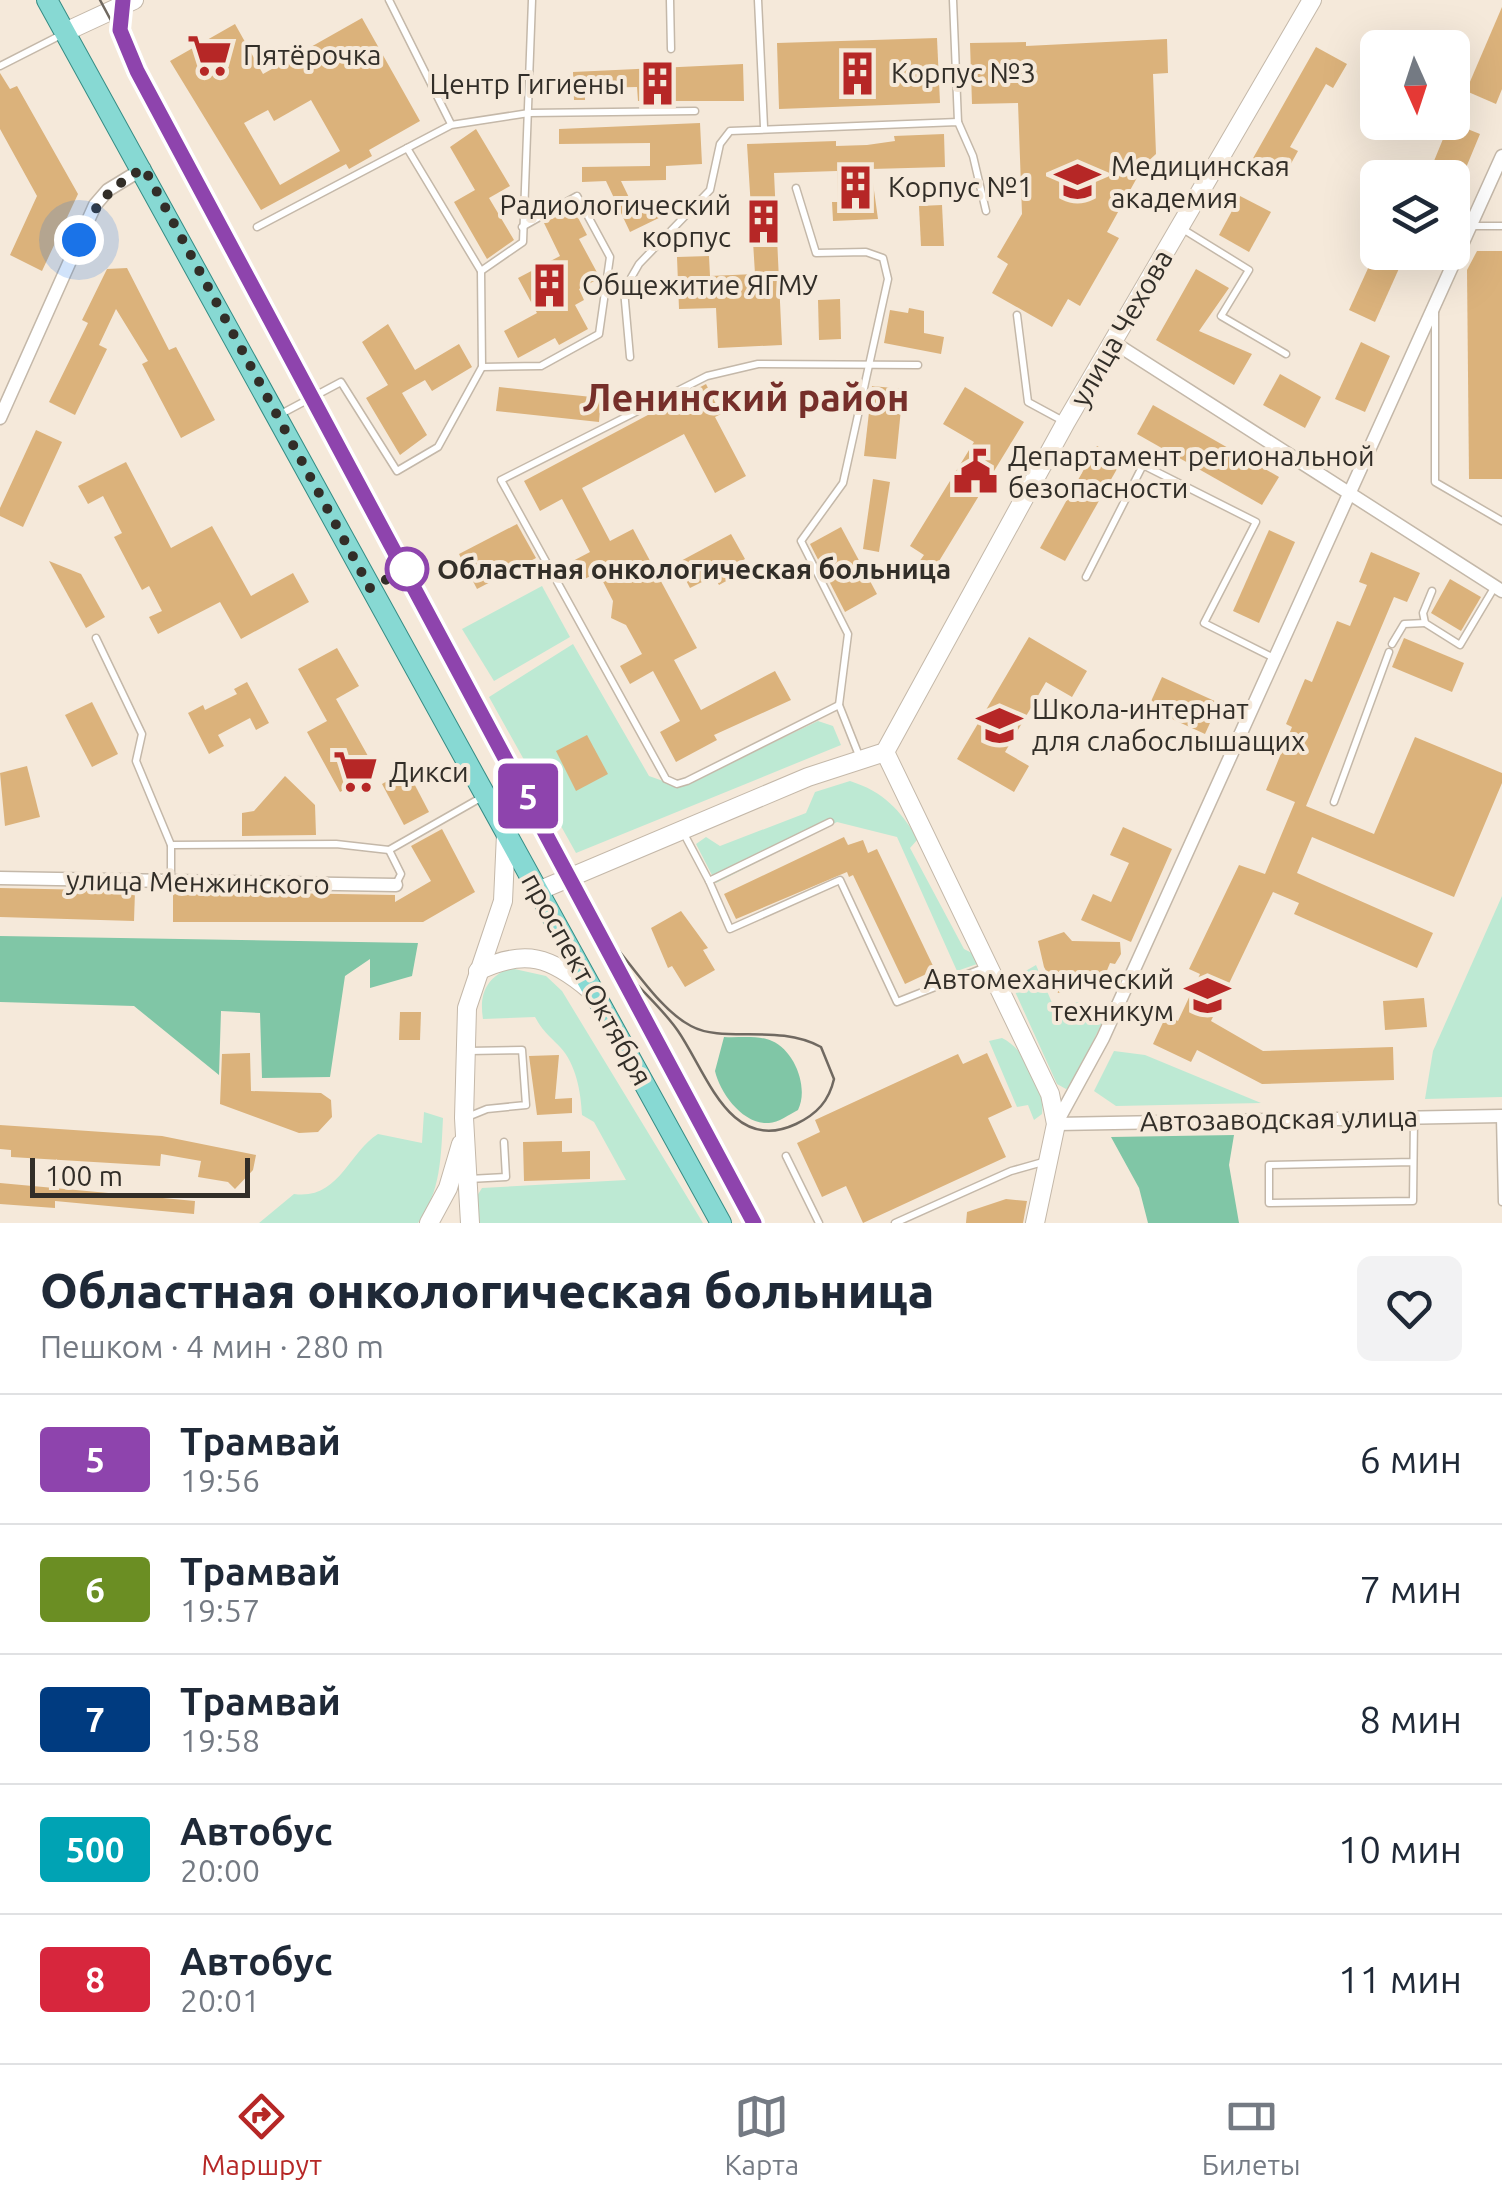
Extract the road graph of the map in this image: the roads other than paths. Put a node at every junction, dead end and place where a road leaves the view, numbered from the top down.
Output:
1 (47, 0) edge
2 (134, 0) edge
3 (389, 0) edge
4 (532, 0) edge
5 (670, 0) edge
6 (758, 0) edge
7 (953, 0) edge
8 (1312, 0) edge
9 (65, 32) junction
10 (671, 49) dead end
11 (0, 66) edge
12 (694, 111) dead end
13 (529, 113) junction
14 (958, 122) junction
15 (452, 125) junction
16 (764, 127) junction
17 (407, 148) junction
18 (1502, 156) edge
19 (144, 168) junction
20 (796, 188) dead end
21 (986, 211) dead end
22 (257, 226) dead end
23 (1474, 226) junction
24 (1502, 226) edge
25 (1180, 227) junction
26 (522, 228) junction
27 (481, 271) junction
28 (1435, 299) junction
29 (1017, 316) dead end
30 (1113, 342) junction
31 (1286, 354) dead end
32 (630, 357) dead end
33 (868, 362) junction
34 (918, 365) dead end
35 (482, 367) junction
36 (278, 416) junction
37 (0, 418) edge
38 (1066, 422) junction
39 (1350, 493) junction
40 (1502, 521) edge
41 (1086, 577) dead end
42 (1498, 589) edge
43 (1432, 591) dead end
44 (1425, 623) junction
45 (96, 638) dead end
46 (1275, 659) junction
47 (838, 706) junction
48 (885, 752) junction
49 (860, 759) junction
50 (484, 796) junction
51 (1334, 802) dead end
52 (830, 822) dead end
53 (682, 831) junction
54 (506, 834) junction
55 (171, 845) junction
56 (389, 850) junction
57 (0, 878) edge
58 (172, 881) junction
59 (709, 881) junction
60 (396, 885) joint
61 (538, 891) junction
62 (990, 966) junction
63 (478, 971) junction
64 (598, 996) junction
65 (465, 1052) junction
66 (1501, 1116) edge
67 (1414, 1117) junction
68 (464, 1118) junction
69 (1056, 1124) junction
70 (504, 1142) dead end
71 (786, 1156) dead end
72 (1049, 1160) junction
73 (1413, 1162) junction
74 (467, 1179) junction
75 (1502, 1202) edge
76 (913, 1219) edge
77 (429, 1223) edge
78 (470, 1223) edge
79 (721, 1223) edge
80 (819, 1223) edge
81 (895, 1223) edge
82 (1035, 1223) edge

1 - 9 main road, проспект Октября
2 - 9 street
3 - 15 lane
4 - 13 lane
5 - 10 lane
6 - 16 lane
7 - 14 lane
8 - 25 street, улица Чехова
9 - 11 lane
9 - 19 main road, проспект Октября
12 - 13 lane
13 - 15 lane
13 - 26 lane
14 - 16 lane
14 - 21 lane
15 - 17 lane
16 - 32 lane
17 - 22 lane
17 - 27 lane
18 - 23 street
19 - 36 main road, проспект Октября
19 - 37 street
20 - 33 lane
23 - 24 lane
23 - 28 street
25 - 30 street, улица Чехова
25 - 31 lane
26 - 27 lane
26 - 35 lane
27 - 35 lane
28 - 39 street
28 - 40 lane
29 - 38 lane
30 - 38 street, улица Чехова
30 - 39 street
33 - 34 lane
33 - 47 lane
33 - 47 lane
35 - 36 lane
36 - 50 main road, проспект Октября
38 - 48 street, улица Чехова
39 - 42 street
39 - 46 street
41 - 46 lane
42 - 44 lane
43 - 44 lane
44 - 51 lane
45 - 55 lane
46 - 69 street
47 - 49 lane
48 - 49 street
48 - 62 street
49 - 53 street
50 - 54 main road, проспект Октября
50 - 56 lane
52 - 59 lane
53 - 59 lane
53 - 61 street
54 - 61 main road, проспект Октября
54 - 63 street
55 - 56 lane
55 - 58 lane
56 - 60 lane
57 - 58 street, улица Менжинского
58 - 60 street, улица Менжинского
59 - 62 lane
61 - 64 main road, проспект Октября
62 - 69 street
63 - 64 street
63 - 65 street
64 - 79 main road, проспект Октября
65 - 68 street
65 - 68 lane
66 - 67 street, Автозаводская улица
66 - 75 lane
67 - 69 street, Автозаводская улица
67 - 73 lane
68 - 74 street
68 - 77 street
69 - 72 street
70 - 74 lane
71 - 80 lane
72 - 76 lane
72 - 82 street
73 - 73 lane
74 - 78 street
76 - 81 lane

